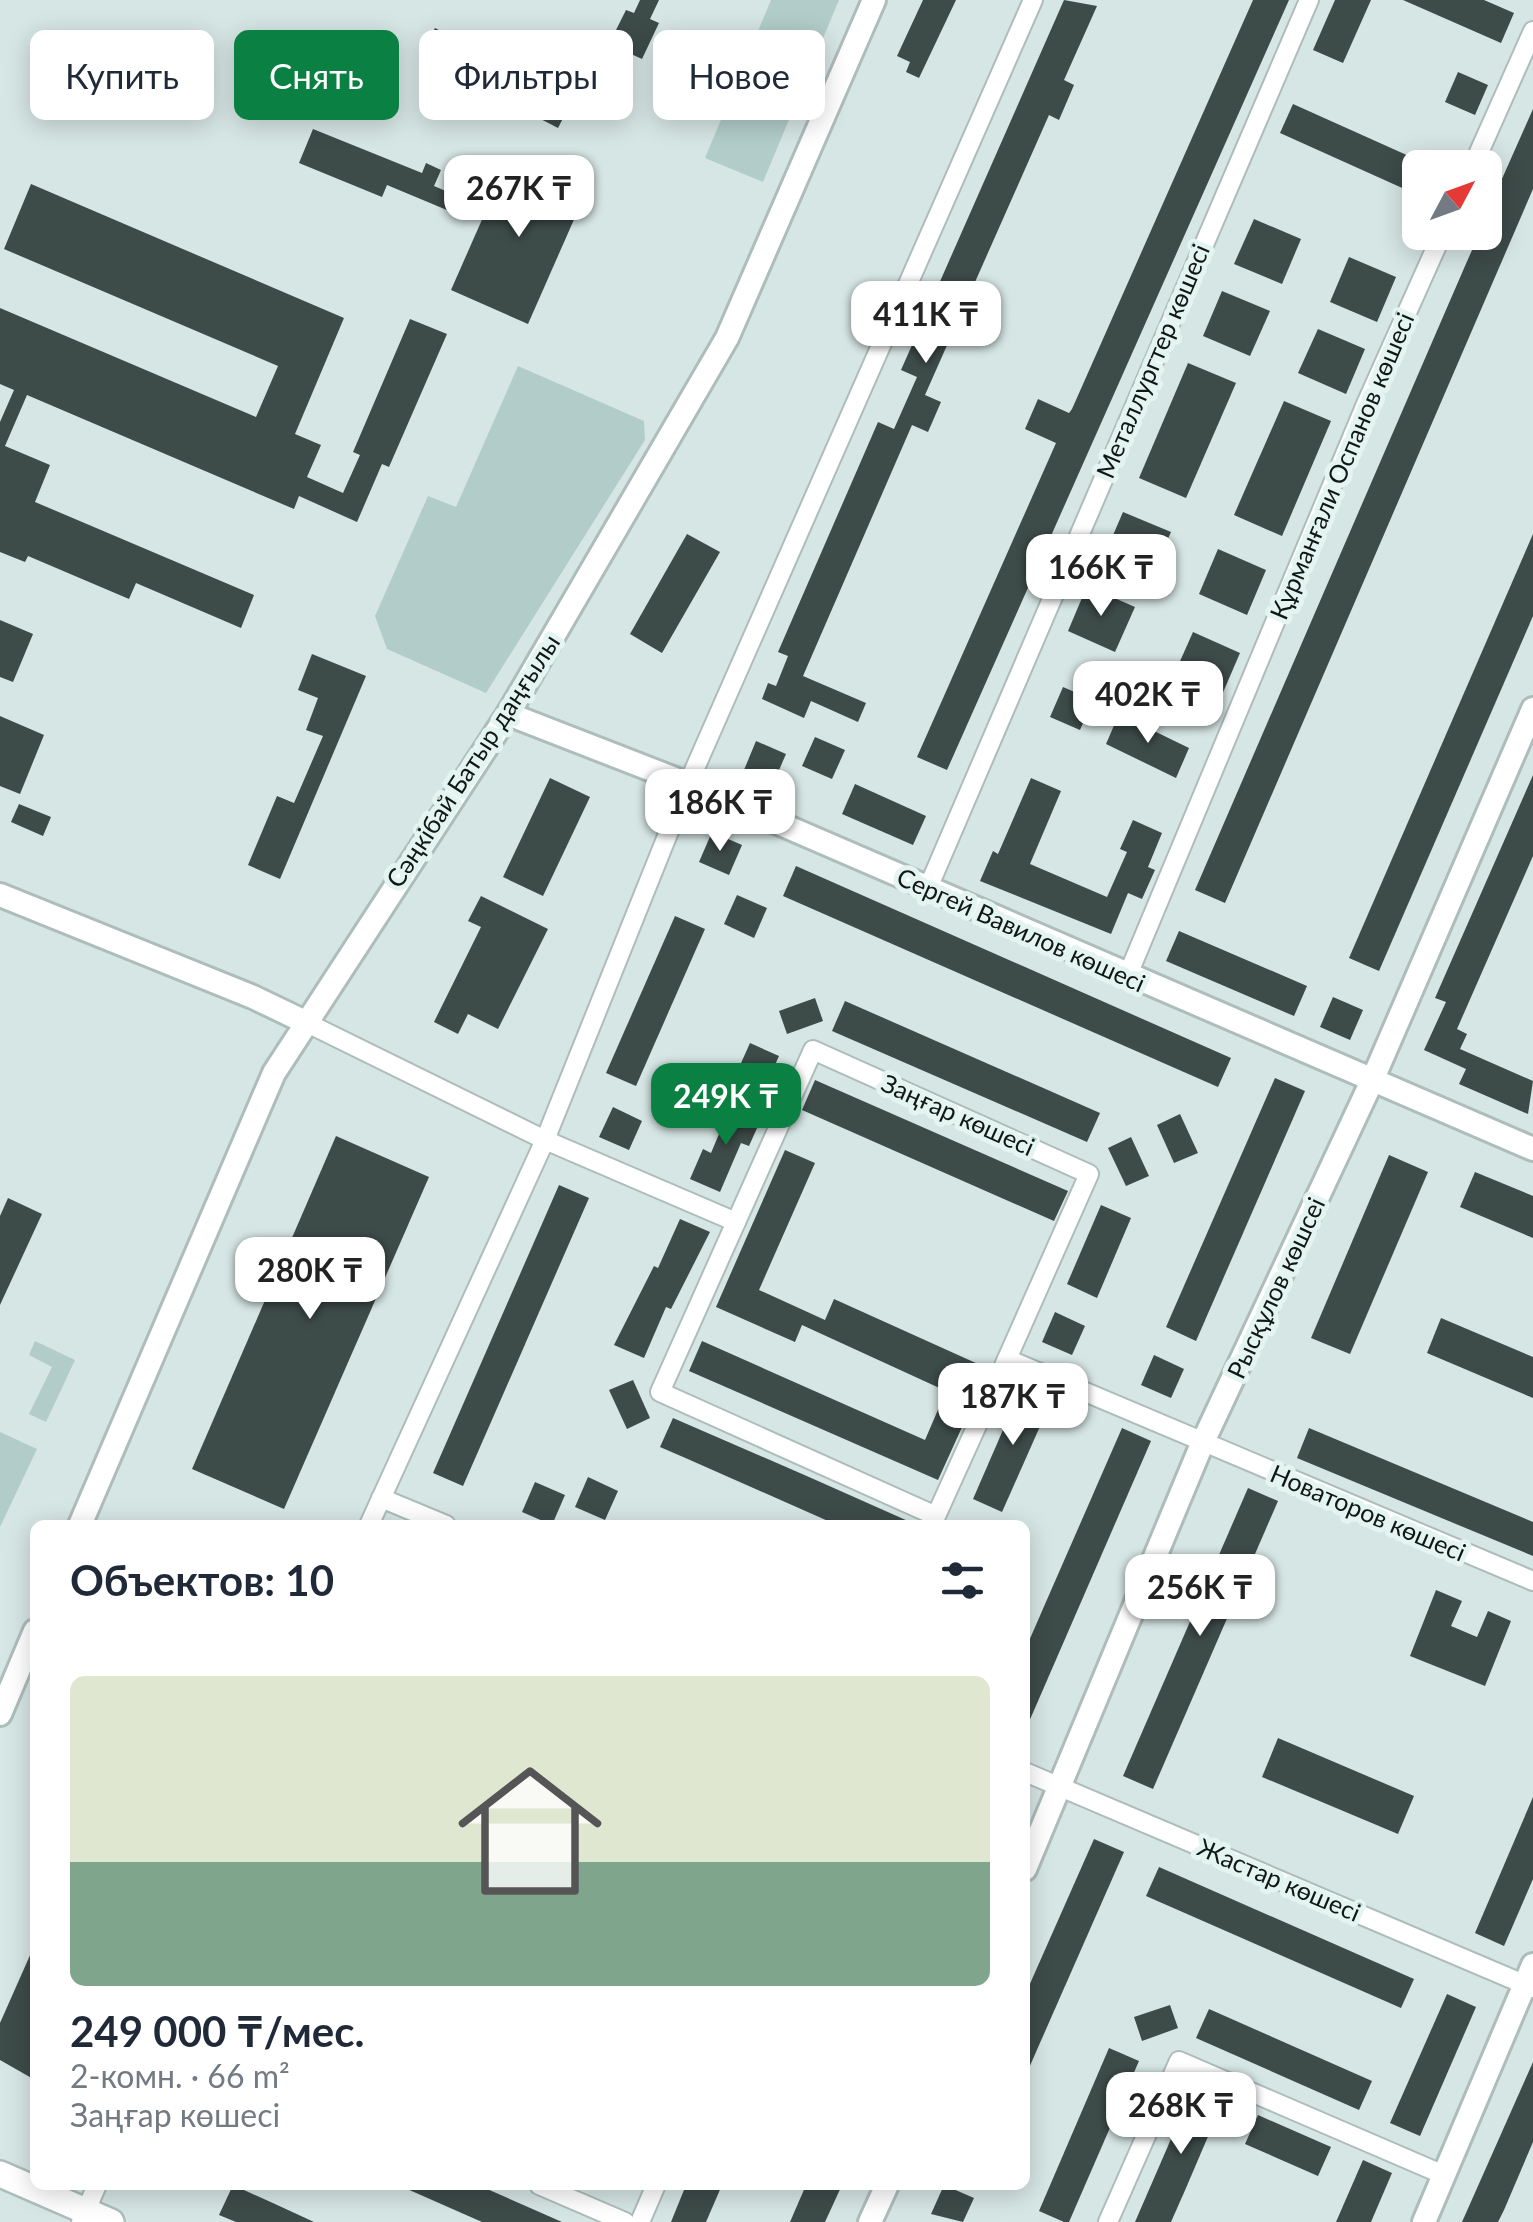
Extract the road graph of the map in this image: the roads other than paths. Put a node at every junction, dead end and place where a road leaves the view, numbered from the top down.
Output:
1 (874, 0) edge
2 (1033, 0) edge
3 (1309, 0) edge
4 (1533, 32) edge
5 (1480, 150) edge
6 (1435, 250) edge
7 (1533, 709) edge
8 (508, 714) junction
9 (688, 784) junction
10 (928, 888) junction
11 (0, 895) edge
12 (1127, 976) junction
13 (305, 1022) junction
14 (1372, 1081) junction
15 (546, 1140) junction
16 (1533, 1150) edge
17 (736, 1222) junction
18 (1006, 1359) junction
19 (1202, 1444) junction
20 (382, 1498) junction
21 (82, 1520) edge
22 (372, 1520) edge
23 (434, 1520) edge
24 (1533, 1582) edge
25 (30, 1643) edge
26 (0, 1714) edge
27 (1030, 1774) edge
28 (1061, 1787) junction
29 (1030, 1858) edge
30 (1530, 1979) edge
31 (0, 2174) edge
32 (1444, 2175) junction
33 (30, 2189) edge
34 (32, 2190) edge
35 (96, 2190) edge
36 (551, 2190) edge
37 (654, 2190) edge
38 (884, 2190) edge
39 (83, 2216) edge
40 (111, 2222) edge
41 (625, 2222) edge
42 (640, 2222) edge
43 (870, 2222) edge
44 (1108, 2222) edge
45 (1424, 2222) edge

1 - 8 street, Сәңкібай Батыр даңғылы
2 - 9 street
3 - 10 street, Металлургтер көшесі
4 - 5 street
6 - 12 street, Құрманғали Оспанов көшесі
7 - 14 street, Рысқұлов көшсеі
8 - 9 street, Сергей Вавилов көшесі
8 - 13 street, Сәңкібай Батыр даңғылы
9 - 10 street, Сергей Вавилов көшесі
9 - 15 street
10 - 12 street, Сергей Вавилов көшесі
11 - 13 street
12 - 14 street, Сергей Вавилов көшесі
13 - 15 street
13 - 21 street, Сәңкібай Батыр даңғылы
14 - 16 street, Сергей Вавилов көшесі
14 - 19 street, Рысқұлов көшсеі
15 - 17 street
15 - 20 street
17 - 18 street, Заңғар көшесі
17 - 18 street, Заңғар көшесі
18 - 19 street
19 - 24 street, Новаторов көшесі
19 - 28 street, Рысқұлов көшсеі
20 - 22 street
20 - 23 street
25 - 26 street
27 - 28 street, Жастар көшесі
28 - 29 street, Рысқұлов көшсеі
28 - 30 street, Жастар көшесі
30 - 32 street
31 - 33 main road
32 - 44 street
32 - 45 street
34 - 39 main road
35 - 39 street
36 - 41 street
37 - 42 street
38 - 43 street
39 - 40 main road

